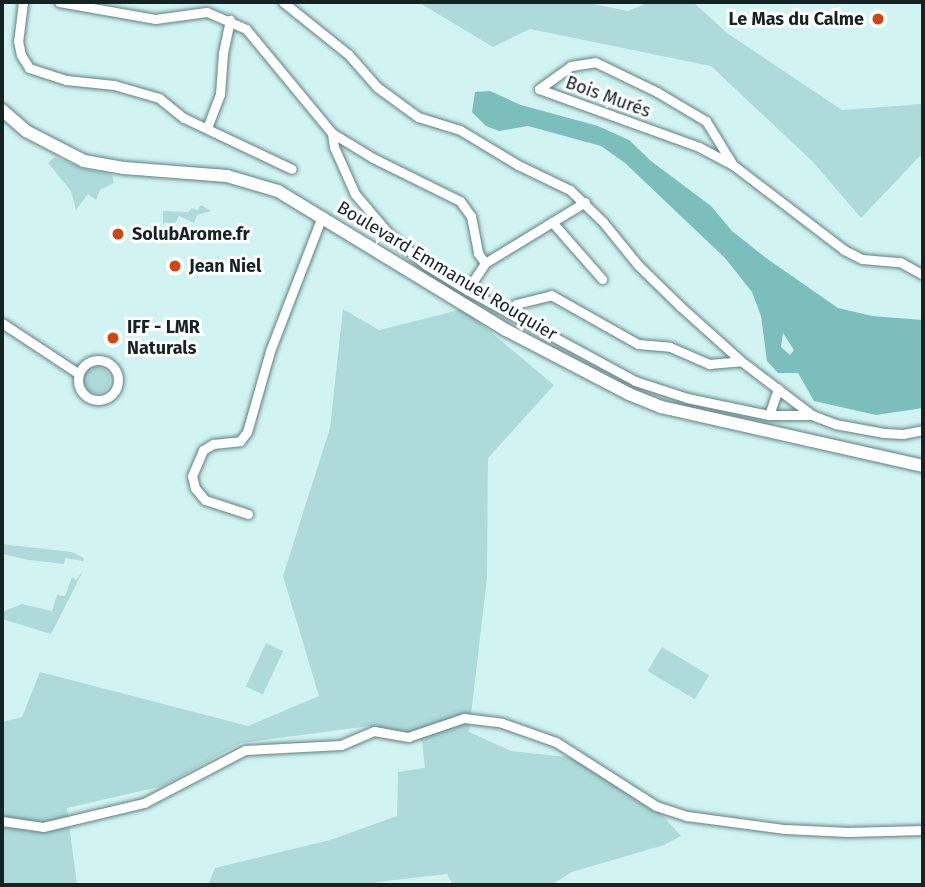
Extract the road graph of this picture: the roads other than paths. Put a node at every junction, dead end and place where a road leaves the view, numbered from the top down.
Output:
1 (23, 2) edge
2 (59, 2) edge
3 (283, 2) edge
4 (230, 20) junction
5 (2, 110) edge
6 (207, 128) junction
7 (332, 133) junction
8 (733, 165) junction
9 (292, 169) dead end
10 (585, 202) junction
11 (322, 216) junction
12 (552, 222) junction
13 (485, 263) junction
14 (923, 275) edge
15 (602, 279) dead end
16 (467, 290) junction
17 (508, 313) junction
18 (2, 323) edge
19 (741, 361) junction
20 (79, 374) junction
21 (778, 389) junction
22 (769, 415) junction
23 (812, 415) junction
24 (923, 430) edge
25 (923, 466) edge
26 (248, 514) dead end
27 (2, 821) edge
28 (923, 830) edge

1 - 6 street
2 - 4 street
3 - 10 street
4 - 6 street
4 - 7 street
5 - 11 street, Boulevard Emmanuel Rouquier
6 - 9 street
7 - 13 street
7 - 16 street
8 - 8 street, Bois Murés
8 - 14 street, Bois Murés
10 - 12 street
10 - 19 street
11 - 25 street, Boulevard Emmanuel Rouquier
11 - 26 street
12 - 13 street
12 - 15 street
13 - 16 street
16 - 17 street
17 - 19 street
17 - 22 street
18 - 20 street
19 - 21 street
20 - 20 street
21 - 22 street
21 - 23 street
22 - 23 street
23 - 24 street
27 - 28 street

